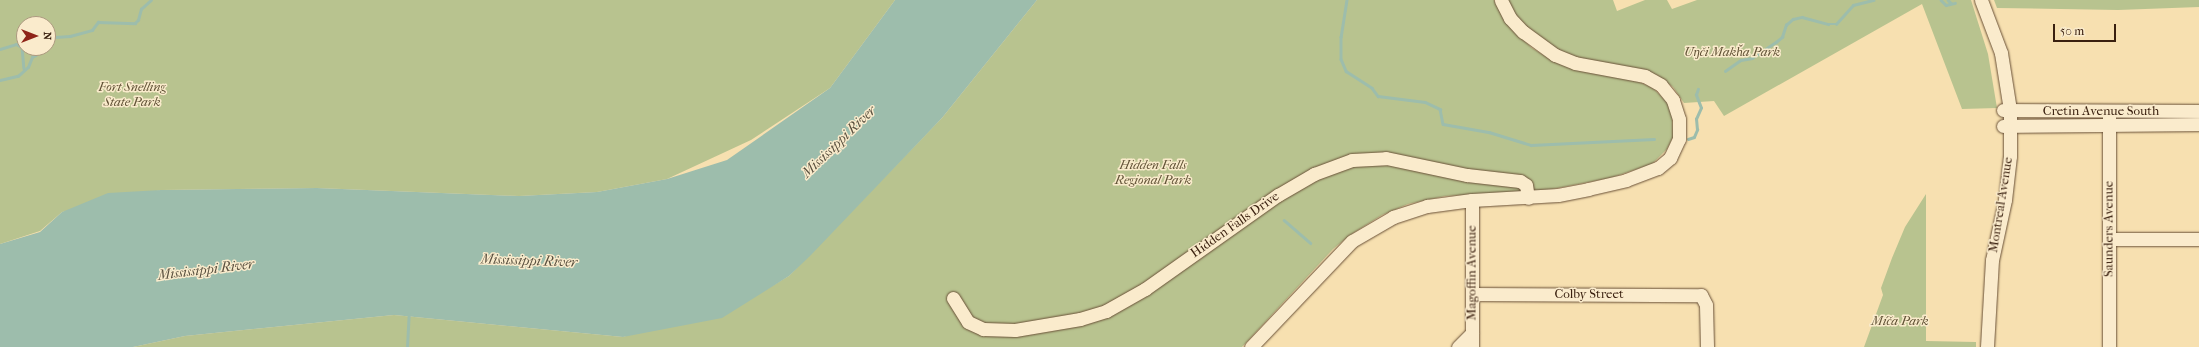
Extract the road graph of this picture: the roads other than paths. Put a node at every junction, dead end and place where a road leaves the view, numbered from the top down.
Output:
1 (1501, 0) edge
2 (1981, 0) edge
3 (2006, 110) junction
4 (2199, 111) edge
5 (2109, 118) junction
6 (2199, 124) edge
7 (2006, 126) junction
8 (1528, 198) junction
9 (1472, 200) junction
10 (2109, 239) junction
11 (2199, 239) edge
12 (1473, 294) junction
13 (953, 298) dead end
14 (1472, 333) junction
15 (1251, 347) edge
16 (1458, 347) edge
17 (1472, 347) edge
18 (1707, 347) edge
19 (1980, 347) edge
20 (1988, 347) edge
21 (2109, 347) edge

1 - 8 street
2 - 3 street, Montreal Avenue
3 - 5 street, Cretin Avenue South
3 - 7 street, Montreal Avenue
4 - 5 street, Cretin Avenue South
5 - 6 street, Cretin Avenue South
5 - 7 street, Cretin Avenue South
5 - 10 street, Saunders Avenue
7 - 19 street, Montreal Avenue
7 - 20 street, Montreal Avenue
8 - 9 street
8 - 13 street, Hidden Falls Drive
9 - 12 street, Magoffin Avenue
9 - 15 street
10 - 11 street
10 - 21 street, Saunders Avenue
12 - 14 street, Magoffin Avenue
12 - 18 street, Colby Street
14 - 16 street
14 - 17 street, Magoffin Avenue

